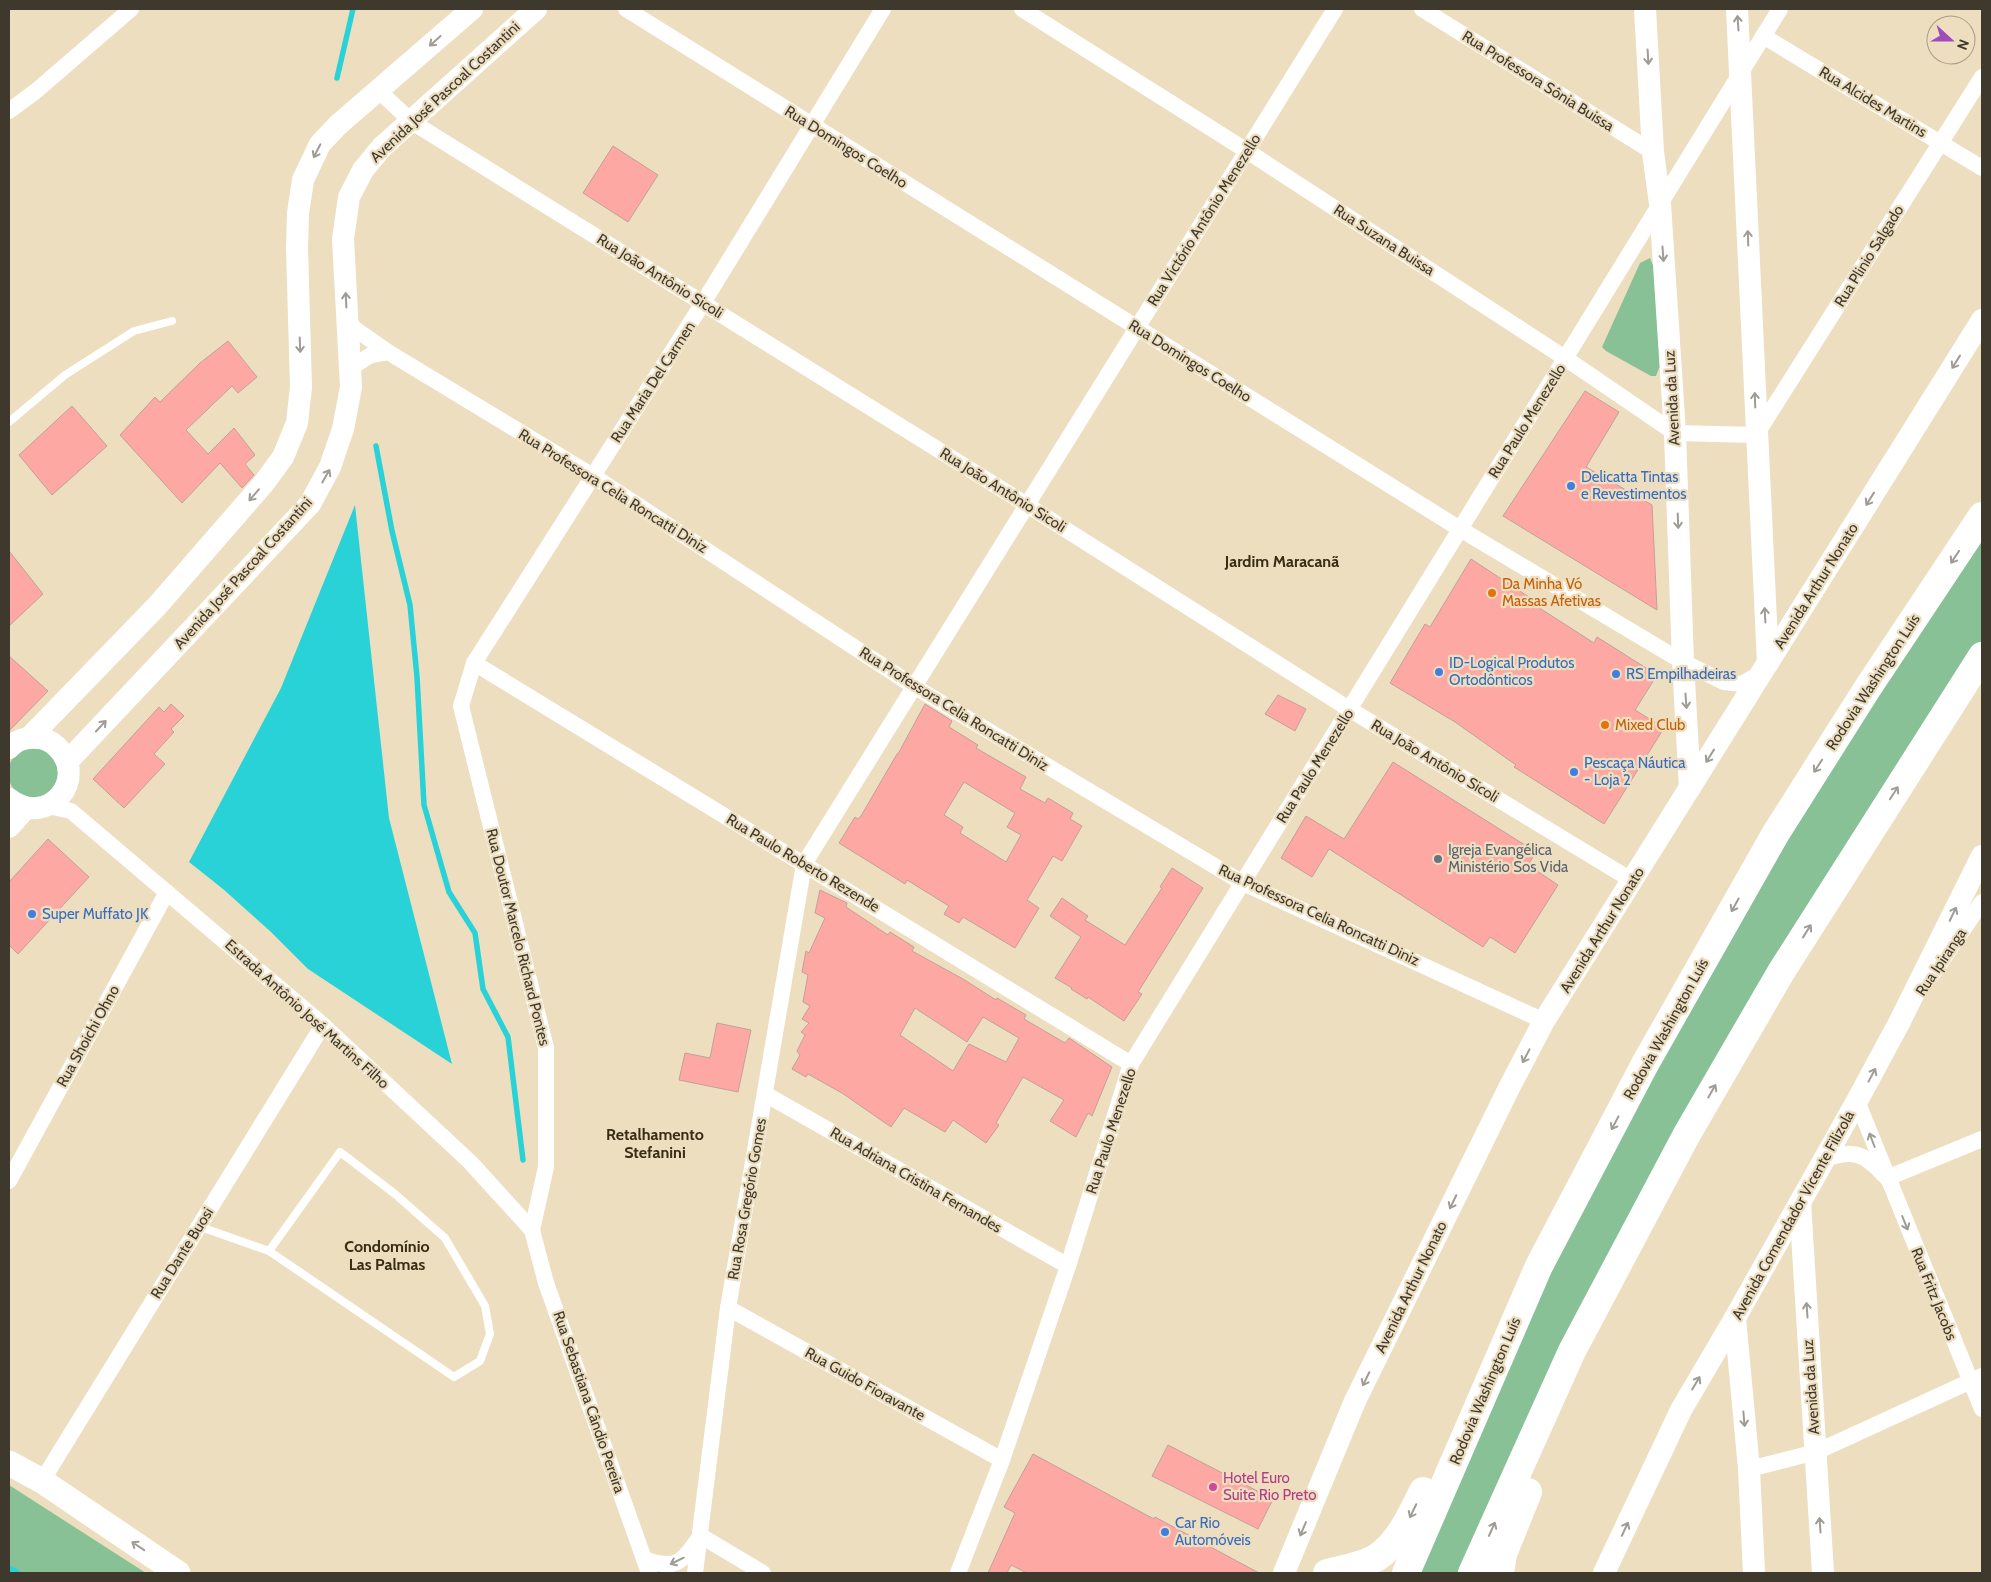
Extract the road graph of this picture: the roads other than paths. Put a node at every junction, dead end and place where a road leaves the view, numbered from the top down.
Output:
1 (131, 9) edge
2 (472, 9) edge
3 (536, 9) edge
4 (626, 9) edge
5 (883, 9) edge
6 (1022, 9) edge
7 (1335, 9) edge
8 (1422, 9) edge
9 (1645, 9) edge
10 (1737, 9) edge
11 (1780, 9) edge
12 (1763, 36) junction
13 (1741, 72) junction
14 (1982, 77) edge
15 (379, 91) junction
16 (9, 111) edge
17 (411, 121) junction
18 (812, 126) junction
19 (1940, 143) junction
20 (1247, 151) junction
21 (1653, 152) junction
22 (1982, 168) edge
23 (1660, 204) junction
24 (703, 303) junction
25 (172, 320) dead end
26 (1982, 320) edge
27 (348, 324) junction
28 (1137, 328) junction
29 (388, 352) junction
30 (1565, 358) junction
31 (350, 368) junction
32 (9, 422) edge
33 (1674, 433) junction
34 (1756, 435) junction
35 (593, 476) junction
36 (1027, 505) junction
37 (1982, 516) edge
38 (1460, 529) junction
39 (1982, 656) edge
40 (1683, 662) junction
41 (474, 663) junction
42 (1765, 668) junction
43 (915, 687) junction
44 (461, 706) joint
45 (1349, 709) junction
46 (17, 741) edge
47 (67, 762) junction
48 (66, 788) junction
49 (1690, 788) junction
50 (28, 804) edge
51 (71, 811) junction
52 (9, 827) edge
53 (1982, 856) edge
54 (804, 864) junction
55 (1633, 881) junction
56 (1243, 883) junction
57 (167, 892) junction
58 (1982, 902) edge
59 (1544, 1020) junction
60 (1900, 1023) junction
61 (323, 1025) junction
62 (1131, 1064) junction
63 (765, 1094) junction
64 (1857, 1101) junction
65 (1687, 1134) junction
66 (1982, 1139) edge
67 (1825, 1159) junction
68 (1887, 1178) junction
69 (9, 1180) edge
70 (1800, 1202) junction
71 (198, 1226) junction
72 (532, 1230) junction
73 (269, 1251) junction
74 (1068, 1266) junction
75 (1540, 1266) junction
76 (728, 1308) junction
77 (1735, 1318) junction
78 (1976, 1378) edge
79 (1982, 1409) edge
80 (1816, 1452) junction
81 (1002, 1460) junction
82 (9, 1464) edge
83 (1749, 1469) junction
84 (42, 1481) junction
85 (701, 1536) junction
86 (646, 1566) edge
87 (178, 1573) edge
88 (695, 1573) edge
89 (763, 1573) edge
90 (958, 1573) edge
91 (1284, 1573) edge
92 (1327, 1573) edge
93 (1406, 1573) edge
94 (1472, 1573) edge
95 (1500, 1573) edge
96 (1604, 1573) edge
97 (1754, 1573) edge
98 (1824, 1573) edge

1 - 16 street
2 -> 15 main road
3 - 17 main road, Avenida José Pascoal Costantini
4 - 18 street, Rua Domingos Coelho
5 - 18 street, Rua Maria Del Carmen
6 - 20 street, Rua Suzana Buissa
7 - 20 street, Rua Victório Antônio Menezello
8 - 21 street, Rua Professora Sônia Buissa
9 -> 21 main road, Avenida da Luz
13 -> 10 main road
11 - 12 street, Rua Paulo Menezello
12 - 13 street, Rua Paulo Menezello
12 - 19 street, Rua Alcides Martins
13 - 23 street, Rua Paulo Menezello
34 -> 13 main road
14 - 19 street, Rua Plinio Salgado
15 - 17 street, Rua João Antônio Sicoli
15 -> 46 main road
17 - 24 street, Rua João Antônio Sicoli
27 -> 17 main road, Avenida José Pascoal Costantini
18 - 24 street, Rua Maria Del Carmen
18 - 28 street, Rua Domingos Coelho
19 - 22 street, Rua Alcides Martins
19 - 34 street, Rua Plinio Salgado
20 - 28 street, Rua Victório Antônio Menezello
20 - 30 street, Rua Suzana Buissa
21 - 23 main road, Avenida da Luz
23 - 30 street, Rua Paulo Menezello
23 -> 33 main road, Avenida da Luz
24 - 35 street, Rua Maria Del Carmen
24 - 36 street, Rua João Antônio Sicoli
25 - 32 lane
26 -> 42 main road, Avenida Arthur Nonato
27 - 29 street, Rua Professora Celia Roncatti Diniz
27 - 31 main road, Avenida José Pascoal Costantini
28 - 36 street, Rua Victório Antônio Menezello
28 - 38 street, Rua Domingos Coelho
29 - 31 street
29 - 35 street, Rua Professora Celia Roncatti Diniz
30 - 33 street, Rua Suzana Buissa
30 - 38 street, Rua Paulo Menezello
47 -> 31 main road, Avenida José Pascoal Costantini
33 - 34 street
33 -> 40 main road, Avenida da Luz
42 -> 34 main road
35 - 41 street, Rua Maria Del Carmen
35 - 43 street, Rua Professora Celia Roncatti Diniz
36 - 43 street, Rua Victório Antônio Menezello
36 - 45 street, Rua João Antônio Sicoli
37 -> 75 highway, Rodovia Washington Luís
38 - 40 street, Rua Domingos Coelho
38 - 45 street, Rua Paulo Menezello
65 -> 39 highway
40 - 42 street, Rua Domingos Coelho
40 -> 49 main road, Avenida da Luz
41 - 44 street, Rua Maria Del Carmen
41 - 54 street, Rua Paulo Roberto Rezende
42 -> 49 main road, Avenida Arthur Nonato
43 - 54 street, Rua Victório Antônio Menezello
43 - 56 street, Rua Professora Celia Roncatti Diniz
44 - 72 street, Rua Doutor Marcelo Richard Pontes
45 - 55 street, Rua João Antônio Sicoli
45 - 56 street, Rua Paulo Menezello
46 - 47 main road
47 - 48 main road
48 - 50 main road
48 - 51 street
49 - 55 main road, Avenida Arthur Nonato
50 - 51 street, Estrada Antônio José Martins Filho
50 - 52 main road
51 - 57 street, Estrada Antônio José Martins Filho
60 -> 53 main road, Avenida Comendador Vicente Filizola
54 - 62 street, Rua Paulo Roberto Rezende
54 - 63 street, Rua Rosa Gregório Gomes
55 - 59 main road, Avenida Arthur Nonato
56 - 59 street, Rua Professora Celia Roncatti Diniz
56 - 62 street, Rua Paulo Menezello
57 - 61 street, Estrada Antônio José Martins Filho
57 - 69 street, Rua Shoichi Ohno
58 - 60 street, Rua Ipiranga
59 -> 91 main road, Avenida Arthur Nonato
64 -> 60 main road, Avenida Comendador Vicente Filizola
61 - 71 street, Rua Dante Buosi
61 - 72 street, Estrada Antônio José Martins Filho
62 - 74 street, Rua Paulo Menezello
63 - 74 street, Rua Adriana Cristina Fernandes
63 - 76 street, Rua Rosa Gregório Gomes
64 - 67 main road, Avenida Comendador Vicente Filizola
68 -> 64 street, Rua Fritz Jacobs
94 -> 65 highway
65 - 95 highway
66 - 68 street
67 - 68 street, Rua Fritz Jacobs
67 - 70 main road, Avenida Comendador Vicente Filizola
68 -> 78 street, Rua Fritz Jacobs
70 - 77 main road, Avenida Comendador Vicente Filizola
80 -> 70 main road, Avenida da Luz
71 - 73 lane
71 - 84 street, Rua Dante Buosi
72 - 86 street, Rua Sebastiana Cândio Pereira
73 - 73 lane
74 - 81 street, Rua Paulo Menezello
75 -> 92 highway
75 - 93 highway, Rodovia Washington Luís
76 - 81 street, Rua Guido Fioravante
76 - 85 street, Rua Rosa Gregório Gomes
77 -> 83 main road
96 -> 77 main road, Avenida Comendador Vicente Filizola
78 - 79 street, Rua Fritz Jacobs
78 - 80 street
80 - 83 street
98 -> 80 main road, Avenida da Luz
81 - 90 street, Rua Paulo Menezello
82 - 84 main road
83 - 97 main road
87 -> 84 main road
85 -> 86 street, Rua Rosa Gregório Gomes
85 - 88 street, Rua Rosa Gregório Gomes
85 - 89 street

